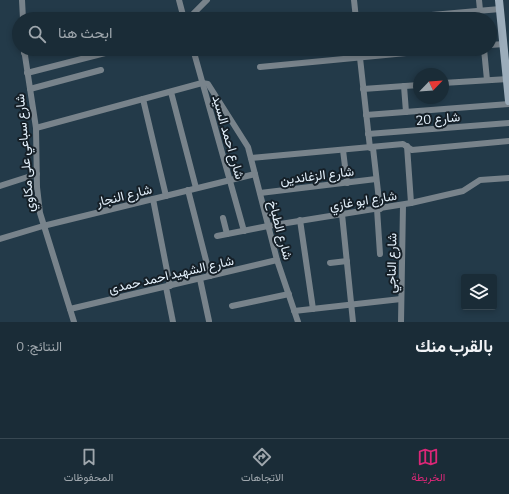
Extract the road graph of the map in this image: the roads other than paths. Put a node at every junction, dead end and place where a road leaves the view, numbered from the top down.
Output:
1 (22, 0) edge
2 (179, 0) edge
3 (207, 0) edge
4 (354, 0) edge
5 (479, 0) edge
6 (499, 4) edge
7 (480, 10) junction
8 (22, 12) edge
9 (182, 12) edge
10 (195, 12) edge
11 (355, 12) edge
12 (459, 12) edge
13 (497, 44) edge
14 (504, 44) junction
15 (25, 56) edge
16 (93, 56) edge
17 (195, 56) edge
18 (371, 56) edge
19 (485, 56) edge
20 (360, 57) junction
21 (260, 66) dead end
22 (101, 70) dead end
23 (27, 73) junction
24 (508, 79) junction
25 (487, 80) junction
26 (202, 83) junction
27 (449, 83) edge
28 (413, 85) edge
29 (404, 86) junction
30 (30, 89) junction
31 (364, 89) junction
32 (171, 92) junction
33 (143, 99) junction
34 (509, 103) edge
35 (406, 112) junction
36 (366, 115) junction
37 (509, 122) edge
38 (36, 128) junction
39 (368, 134) junction
40 (509, 141) edge
41 (408, 146) junction
42 (371, 148) junction
43 (343, 150) junction
44 (251, 158) junction
45 (37, 174) junction
46 (255, 174) junction
47 (509, 178) edge
48 (376, 179) junction
49 (230, 180) junction
50 (347, 183) junction
51 (0, 186) edge
52 (196, 188) junction
53 (188, 190) junction
54 (260, 193) junction
55 (166, 196) junction
56 (153, 199) junction
57 (411, 204) junction
58 (403, 205) junction
59 (379, 209) junction
60 (342, 214) junction
61 (223, 218) dead end
62 (300, 220) junction
63 (43, 226) junction
64 (268, 226) junction
65 (244, 230) junction
66 (227, 234) junction
67 (218, 236) dead end
68 (0, 239) edge
69 (380, 254) dead end
70 (277, 260) junction
71 (347, 261) junction
72 (330, 263) dead end
73 (210, 276) junction
74 (200, 279) junction
75 (168, 286) junction
76 (289, 294) junction
77 (401, 299) junction
78 (351, 304) junction
79 (232, 306) dead end
80 (70, 309) junction
81 (313, 309) junction
82 (294, 311) junction
83 (209, 321) dead end
84 (74, 322) edge
85 (173, 322) edge
86 (298, 322) edge
87 (353, 322) edge
88 (401, 322) edge

1 - 8 street
2 - 9 street
3 - 10 street
4 - 11 street
5 - 7 street
6 - 7 street
6 - 14 main road
7 - 12 street
13 - 14 street
14 - 24 main road
15 - 23 street, شارع سباعي على مكاوي
16 - 23 street
17 - 26 street, شارع احمد السيد
18 - 20 street
19 - 25 street
20 - 21 street
20 - 31 street
22 - 30 street
23 - 30 street, شارع سباعي على مكاوي
24 - 25 street
24 - 34 main road
25 - 27 street
26 - 32 street
26 - 44 street, شارع الطباخ
26 - 49 street, شارع احمد السيد
28 - 29 street
29 - 31 street
29 - 35 street
30 - 38 street, شارع سباعي على مكاوي
31 - 36 street
32 - 33 street
32 - 52 street
33 - 38 street
33 - 55 street
34 - 35 street
35 - 36 street
36 - 39 street
37 - 39 street, شارع 20
38 - 45 street, شارع سباعي على مكاوي
39 - 42 street
40 - 41 street
41 - 42 street
41 - 57 street
42 - 43 street
42 - 48 street
43 - 44 street
43 - 50 street
44 - 46 street, شارع الطباخ
45 - 51 street
45 - 63 street, شارع سباعي على مكاوي
46 - 49 street, شارع النجار
46 - 54 street, شارع الطباخ
47 - 57 street, شارع ابو غازي
48 - 50 street, شارع الزغاندين
48 - 59 street
49 - 52 street, شارع النجار
49 - 65 street, شارع احمد السيد
50 - 54 street, شارع الزغاندين
52 - 53 street, شارع النجار
53 - 55 street, شارع النجار
53 - 73 street
54 - 64 street, شارع الطباخ
55 - 56 street, شارع النجار
56 - 63 street, شارع النجار
56 - 75 street
57 - 58 street, شارع ابو غازي
58 - 59 street, شارع ابو غازي
58 - 77 street, شارع الناجي
59 - 60 street, شارع ابو غازي
59 - 69 street
60 - 62 street, شارع ابو غازي
60 - 71 street
61 - 66 street
62 - 64 street, شارع ابو غازي
62 - 81 street
63 - 68 street, شارع النجار
63 - 80 street, شارع سباعي على مكاوي
64 - 65 street, شارع ابو غازي
64 - 70 street, شارع الطباخ
65 - 66 street, شارع ابو غازي
66 - 67 street, شارع ابو غازي
70 - 73 street, شارع الشهيد احمد حمدى
70 - 76 street, شارع الطباخ
71 - 72 street
71 - 78 street
73 - 74 street, شارع الشهيد احمد حمدى
74 - 75 street, شارع الشهيد احمد حمدى
74 - 83 street
75 - 80 street, شارع الشهيد احمد حمدى
75 - 85 street
76 - 79 street
76 - 82 street, شارع الطباخ
77 - 78 street
77 - 88 street, شارع الناجي
78 - 81 street
78 - 87 street
80 - 84 street, شارع سباعي على مكاوي
81 - 82 street
82 - 86 street, شارع الطباخ

